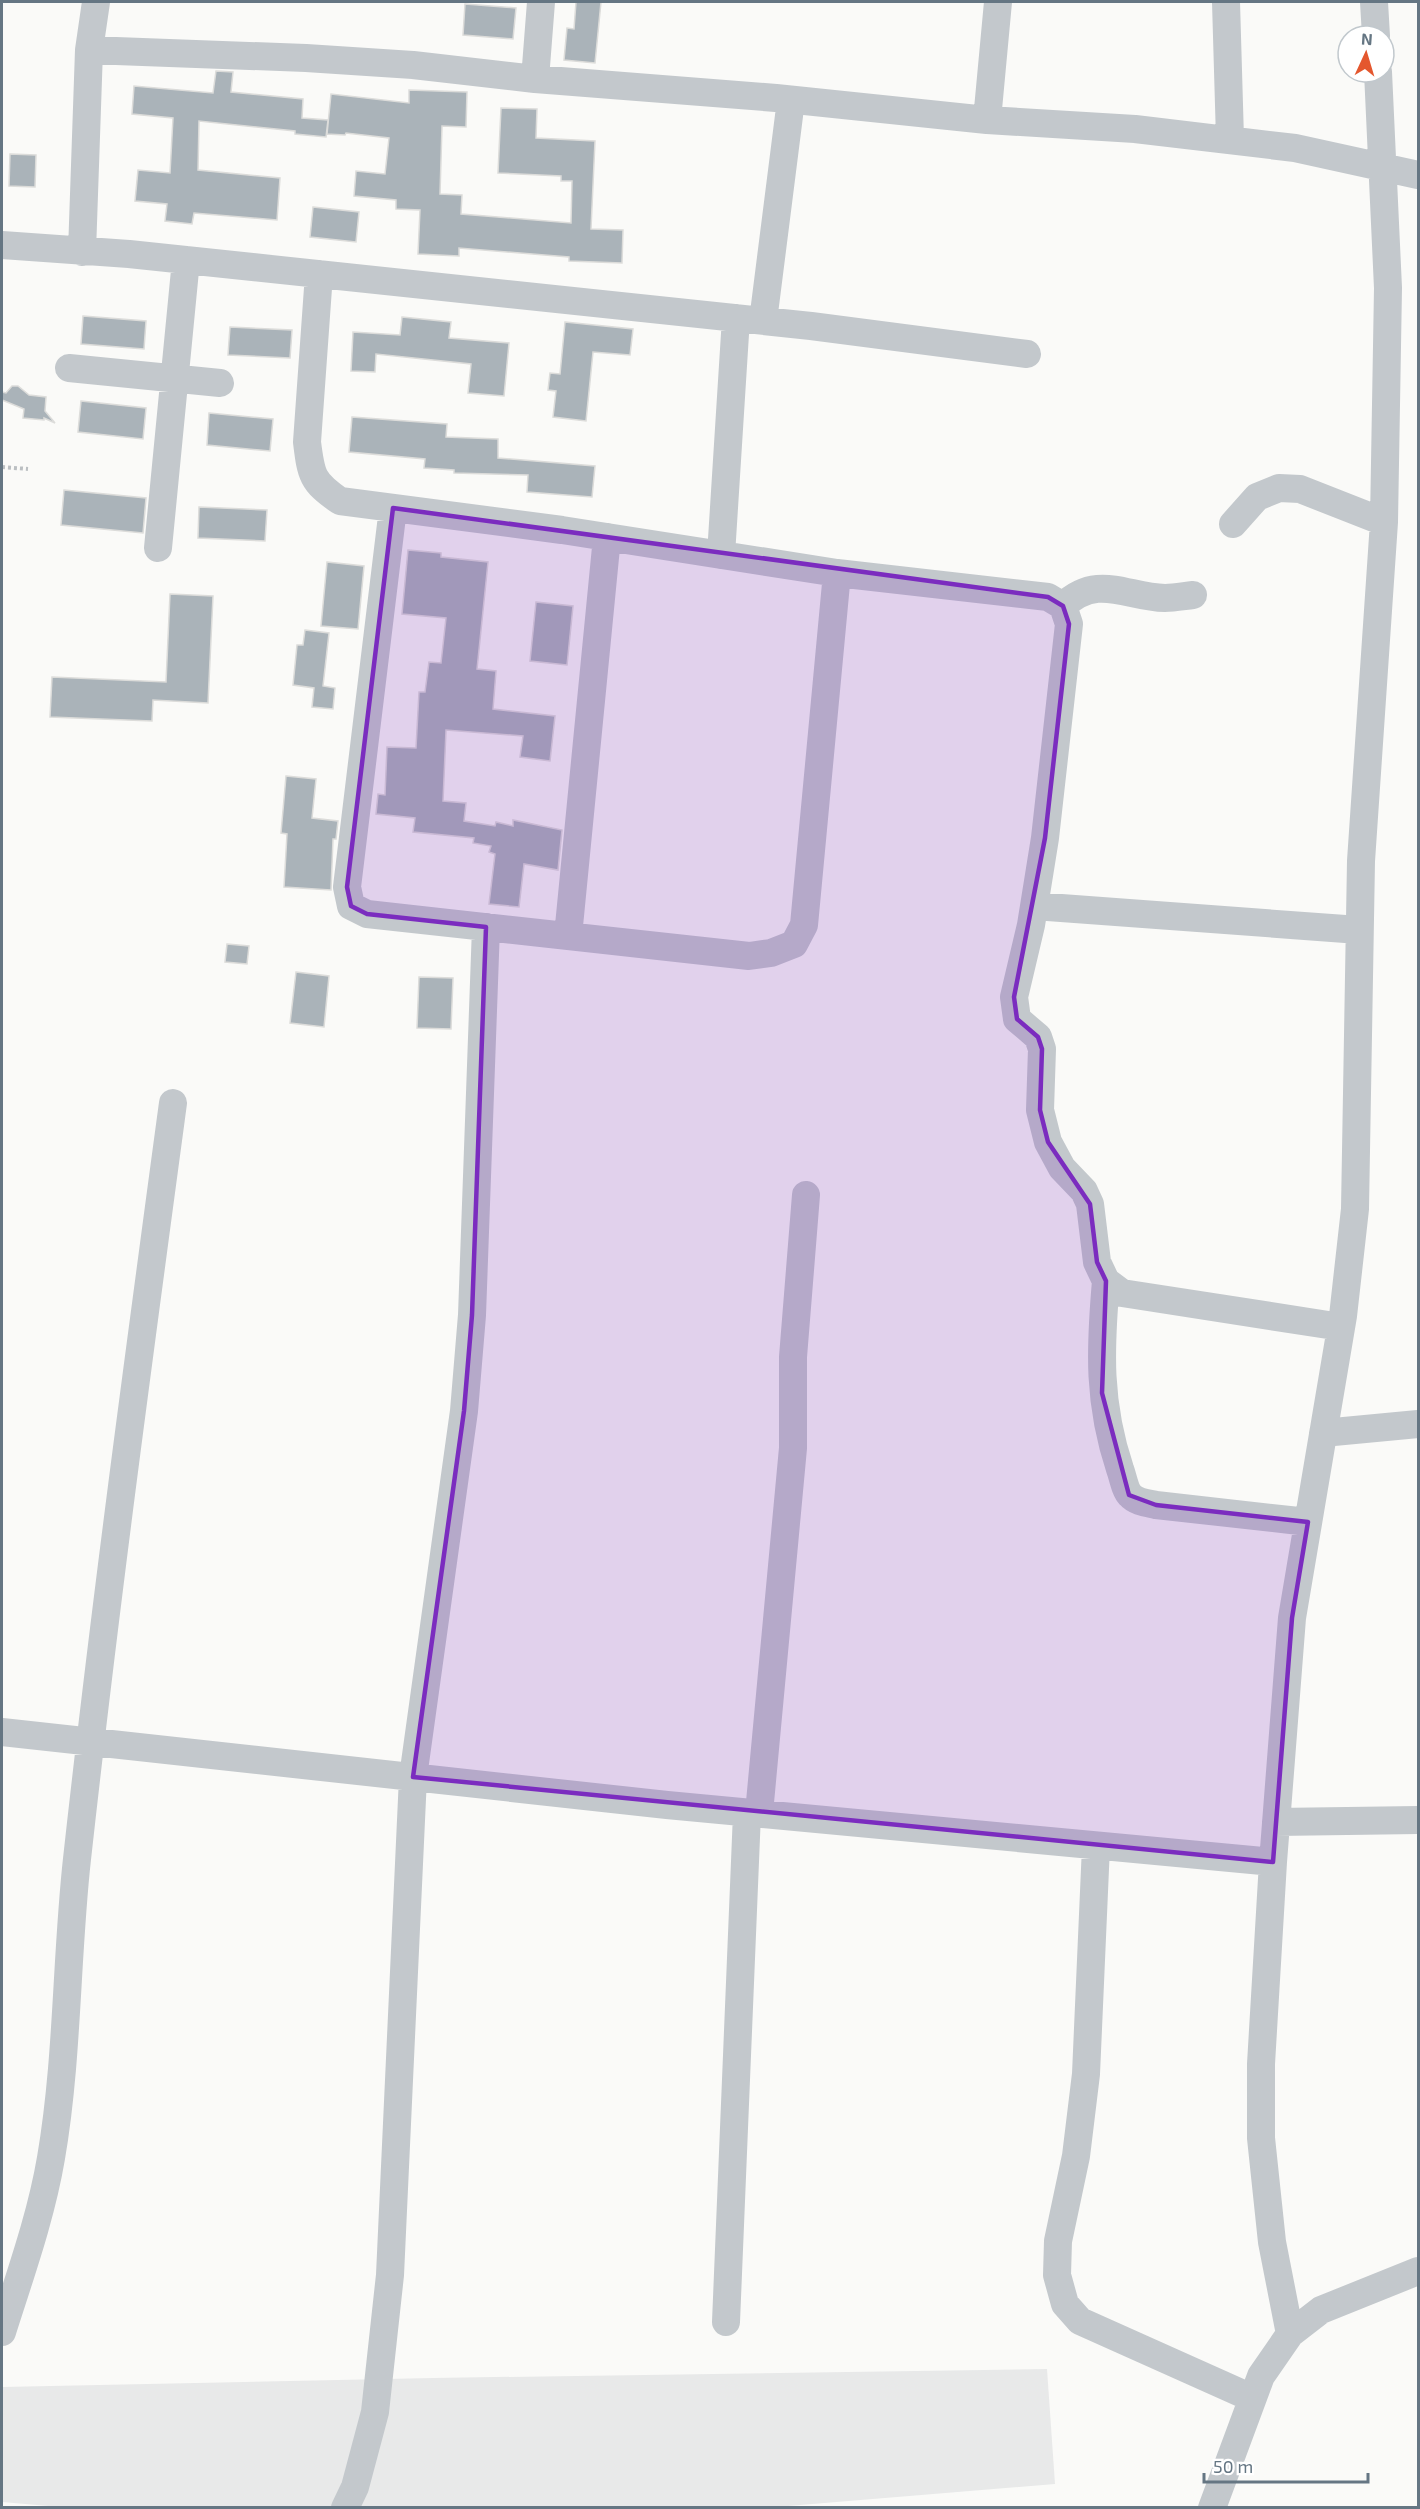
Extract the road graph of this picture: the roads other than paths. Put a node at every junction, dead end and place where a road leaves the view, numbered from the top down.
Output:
1 (96, 2) edge
2 (542, 2) edge
3 (998, 2) edge
4 (1226, 2) edge
5 (1374, 2) edge
6 (1375, 24) edge
7 (89, 50) junction
8 (535, 79) junction
9 (1379, 84) edge
10 (791, 100) junction
11 (987, 120) junction
12 (1230, 139) junction
13 (1383, 166) junction
14 (1419, 175) edge
15 (2, 245) edge
16 (82, 252) junction
17 (186, 260) junction
18 (319, 274) junction
19 (749, 320) junction
20 (1027, 354) dead end
21 (69, 368) dead end
22 (174, 380) junction
23 (220, 383) dead end
24 (393, 508) junction
25 (1384, 522) junction
26 (1233, 524) dead end
27 (607, 537) junction
28 (158, 548) dead end
29 (721, 555) junction
30 (837, 573) junction
31 (1193, 595) dead end
32 (1063, 606) junction
33 (1034, 906) junction
34 (486, 927) junction
35 (1359, 930) junction
36 (568, 936) junction
37 (173, 1103) dead end
38 (806, 1195) dead end
39 (1106, 1281) junction
40 (1341, 1327) junction
41 (1419, 1424) edge
42 (1323, 1433) junction
43 (1308, 1522) junction
44 (2, 1732) edge
45 (91, 1742) junction
46 (413, 1777) junction
47 (753, 1813) junction
48 (1419, 1820) edge
49 (1276, 1822) junction
50 (1096, 1846) junction
51 (1273, 1862) junction
52 (1419, 2271) edge
53 (726, 2322) dead end
54 (2, 2332) edge
55 (1290, 2334) junction
56 (1252, 2398) junction
57 (345, 2508) edge
58 (1212, 2508) edge

1 - 7 street
2 - 8 street
3 - 11 street
4 - 12 street
5 - 6 street
7 - 8 street
7 - 16 street
8 - 10 street
9 - 13 street
10 - 11 street
10 - 19 street
11 - 12 street
12 - 13 street
13 - 14 street
13 - 25 street
15 - 16 street
16 - 17 street
17 - 18 street
17 - 22 street
18 - 19 street
18 - 24 street
19 - 20 street
19 - 29 street
21 - 22 street
22 - 23 street
22 - 28 street
24 - 27 street
24 - 34 street
25 - 26 street
25 - 35 street
27 - 29 street
27 - 36 street
29 - 30 street
30 - 32 street
30 - 36 street
31 - 32 street
32 - 33 street
33 - 35 street
33 - 39 street
34 - 36 street
34 - 46 street
35 - 40 street
37 - 45 street
38 - 47 street
39 - 40 street
39 - 43 street
40 - 42 street
41 - 42 street
42 - 43 street
43 - 49 street
44 - 45 street
45 - 46 street
45 - 54 street
46 - 47 street
46 - 57 street
47 - 50 street
47 - 53 street
48 - 49 street
49 - 51 street
50 - 51 street
50 - 56 street
51 - 55 street
52 - 55 street
55 - 56 street
56 - 58 street

